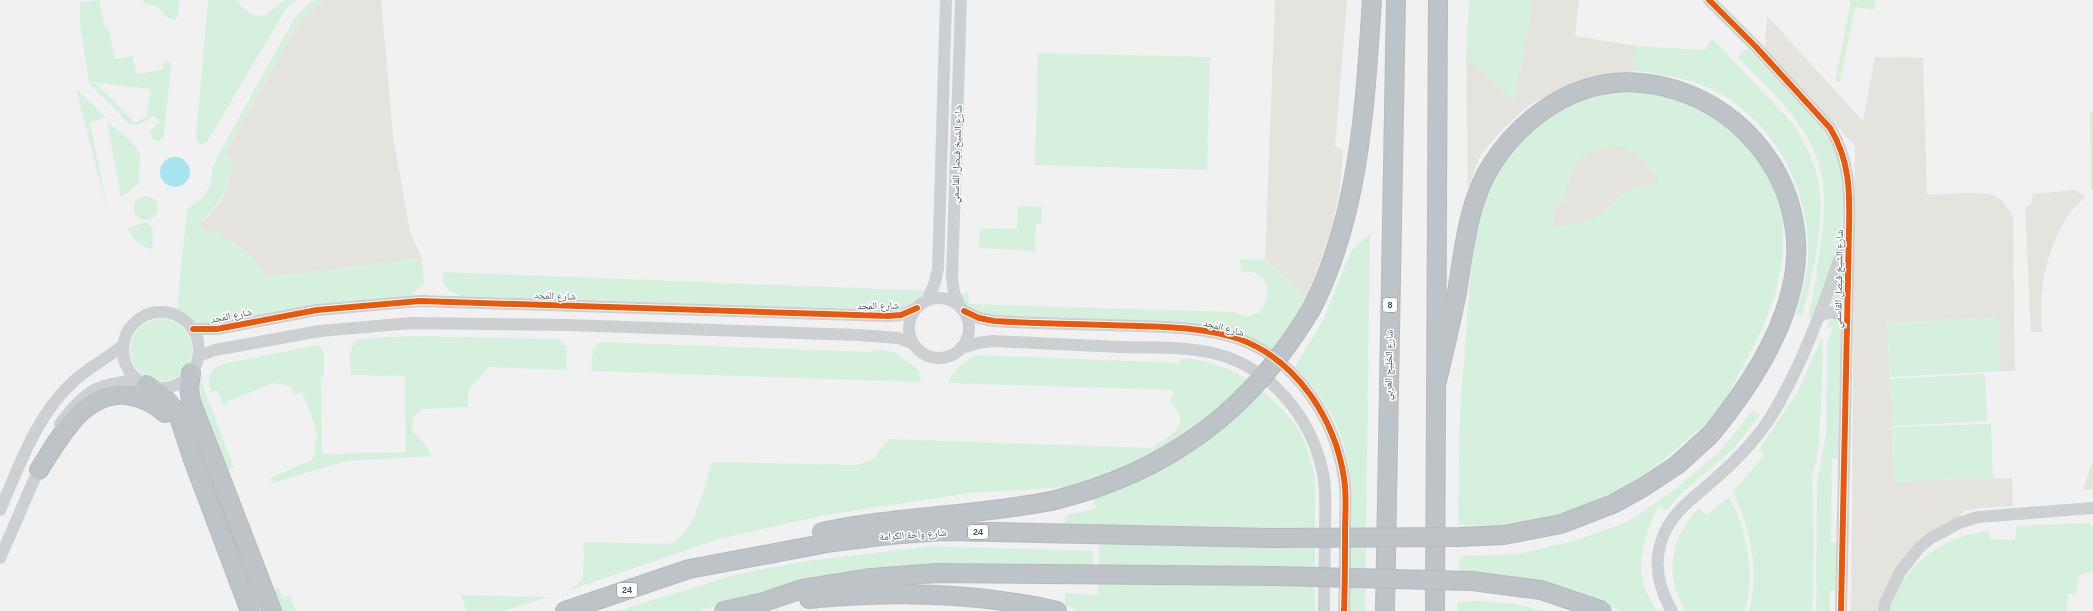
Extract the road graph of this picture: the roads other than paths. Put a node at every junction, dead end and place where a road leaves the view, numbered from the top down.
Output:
1 (946, 0) edge
2 (961, 0) edge
3 (1372, 0) edge
4 (1396, 0) edge
5 (1438, 0) edge
6 (1709, 0) edge
7 (1850, 230) junction
8 (927, 301) junction
9 (917, 308) junction
10 (962, 309) junction
11 (1820, 316) junction
12 (1847, 321) junction
13 (193, 329) junction
14 (914, 344) junction
15 (123, 345) junction
16 (961, 348) junction
17 (199, 356) junction
18 (191, 373) junction
19 (1437, 381) junction
20 (141, 382) junction
21 (192, 457) junction
22 (39, 470) junction
23 (2093, 508) edge
24 (0, 510) edge
25 (0, 558) edge
26 (689, 569) junction
27 (764, 602) junction
28 (250, 611) edge
29 (272, 611) edge
30 (565, 611) edge
31 (724, 611) edge
32 (1057, 611) edge
33 (1324, 611) edge
34 (1344, 611) edge
35 (1385, 611) edge
36 (1435, 611) edge
37 (1603, 611) edge
38 (1672, 611) edge
39 (1841, 611) edge
40 (1884, 611) edge

1 - 8 street, شارع الشيخ فيصل القاسمي
2 - 10 street, شارع الشيخ فيصل القاسمي
3 - 26 highway, bridge
4 - 35 highway, شارع الخَلِيج العَربِي / 8
5 - 19 highway
6 - 7 street, شارع الشيخ فيصل القاسمي
7 - 11 street, شارع الشيخ فيصل القاسمي
7 - 12 street, شارع الشيخ فيصل القاسمي
8 - 9 street
8 - 10 street
9 - 13 street, شارع المَجد
9 - 14 street
10 - 16 street
10 - 34 street, شارع المَجد
11 - 12 street
11 - 38 street, شارع الشيخ فيصل القاسمي
12 - 39 street, شارع الشيخ فيصل القاسمي
13 - 15 street
13 - 17 street
14 - 16 street
14 - 17 street
15 - 20 street
15 - 24 street
16 - 33 street
17 - 18 street
18 - 20 street
18 - 29 highway
19 - 26 highway, شارع واحة الكرامة / 24, bridge
19 - 36 highway
20 - 21 highway
20 - 22 street
21 - 22 highway
21 - 28 highway
22 - 25 street
23 - 40 street
26 - 30 highway, شارع واحة الكرامة / 24
27 - 31 highway
27 - 32 highway
27 - 37 highway, bridge

